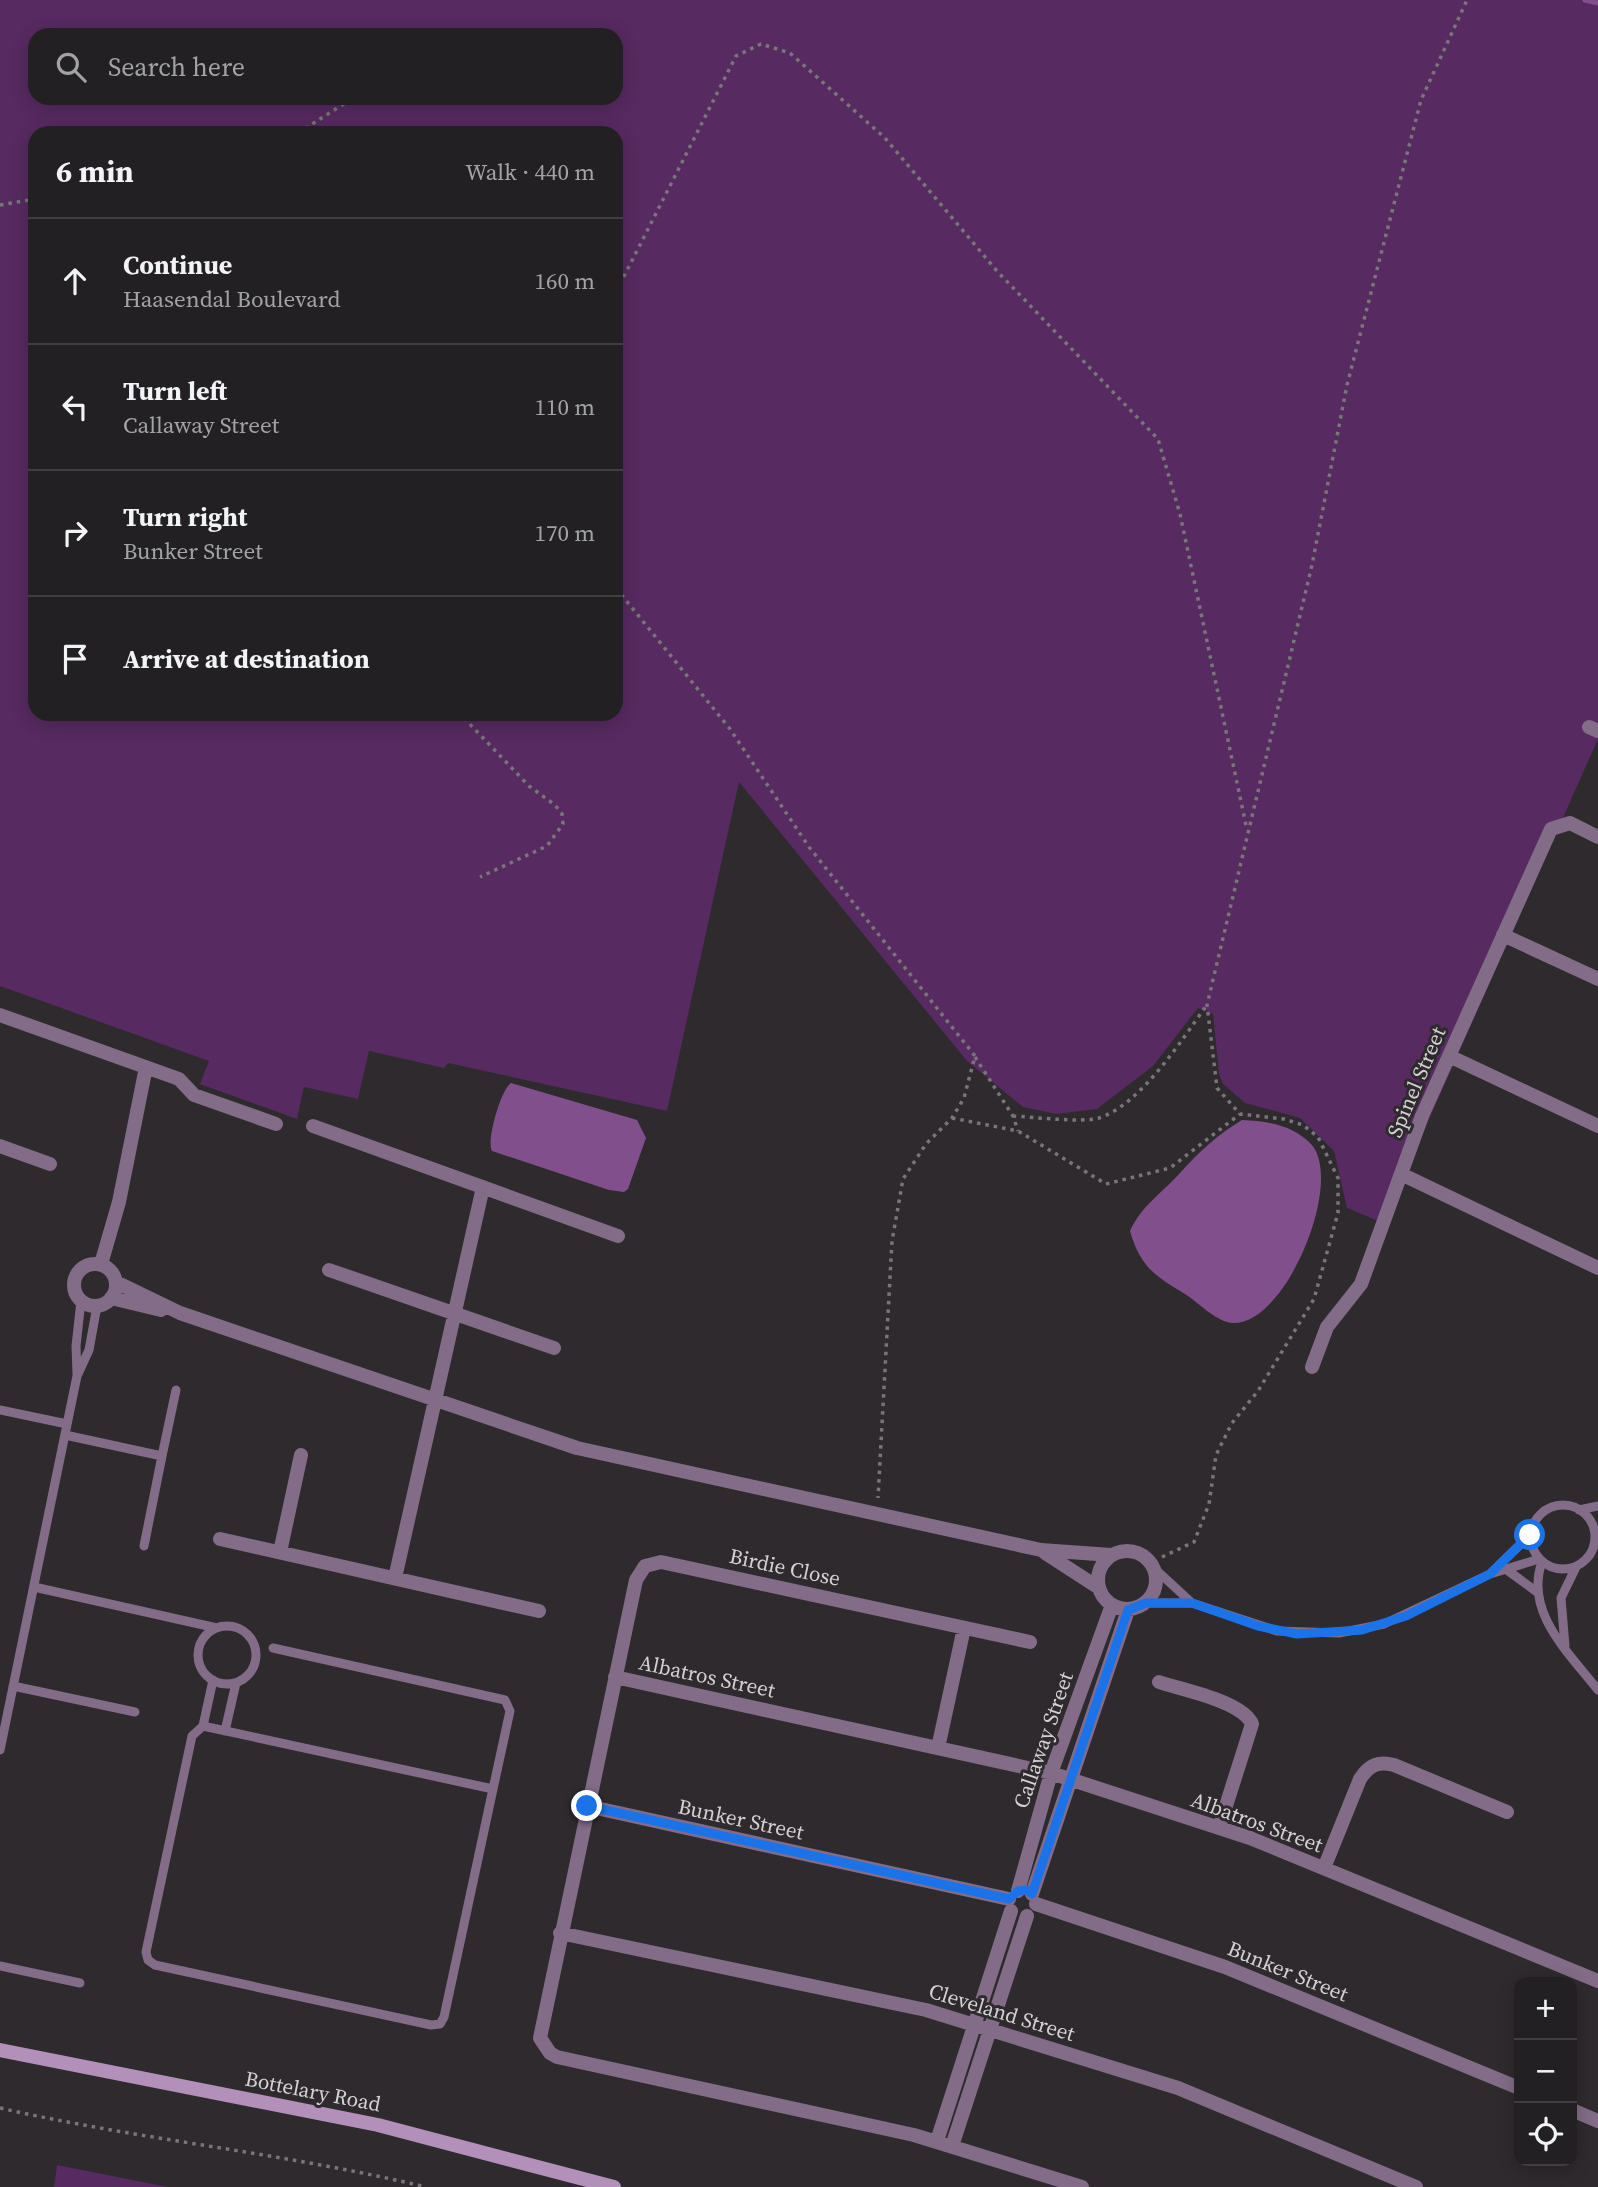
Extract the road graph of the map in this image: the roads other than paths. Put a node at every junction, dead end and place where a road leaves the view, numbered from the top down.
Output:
1 (1598, 837) edge
2 (1503, 935) junction
3 (1598, 979) edge
4 (0, 1015) edge
5 (1449, 1056) junction
6 (146, 1067) junction
7 (276, 1124) dead end
8 (313, 1126) dead end
9 (1598, 1126) edge
10 (0, 1146) edge
11 (50, 1164) dead end
12 (1401, 1174) junction
13 (483, 1188) junction
14 (618, 1236) dead end
15 (101, 1264) junction
16 (1598, 1268) edge
17 (329, 1270) dead end
18 (116, 1282) junction
19 (111, 1298) junction
20 (81, 1301) junction
21 (97, 1306) junction
22 (180, 1313) junction
23 (454, 1314) junction
24 (554, 1349) dead end
25 (1312, 1367) dead end
26 (77, 1376) junction
27 (176, 1390) dead end
28 (435, 1400) junction
29 (0, 1410) edge
30 (67, 1424) junction
31 (65, 1436) junction
32 (301, 1455) dead end
33 (162, 1456) junction
34 (1598, 1506) edge
35 (1579, 1510) junction
36 (1530, 1535) junction
37 (220, 1539) dead end
38 (1596, 1542) edge
39 (144, 1546) dead end
40 (1041, 1550) junction
41 (280, 1552) junction
42 (1111, 1555) junction
43 (1540, 1561) junction
44 (1153, 1565) junction
45 (1576, 1567) junction
46 (1507, 1570) junction
47 (1490, 1574) junction
48 (395, 1578) junction
49 (34, 1587) junction
50 (1099, 1588) junction
51 (1537, 1592) junction
52 (1146, 1603) junction
53 (1192, 1603) junction
54 (1112, 1605) junction
55 (1128, 1610) junction
56 (539, 1611) dead end
57 (183, 1620) junction
58 (217, 1628) junction
59 (964, 1628) junction
60 (1030, 1642) dead end
61 (200, 1644) junction
62 (272, 1648) dead end
63 (1565, 1648) junction
64 (615, 1677) junction
65 (213, 1680) junction
66 (1159, 1682) dead end
67 (236, 1683) junction
68 (13, 1686) junction
69 (1598, 1690) edge
70 (135, 1712) dead end
71 (203, 1726) junction
72 (225, 1731) junction
73 (938, 1748) junction
74 (0, 1750) edge
75 (1051, 1773) junction
76 (1070, 1780) junction
77 (493, 1789) junction
78 (587, 1806) junction
79 (1507, 1812) dead end
80 (1219, 1828) junction
81 (1324, 1868) junction
82 (1013, 1900) junction
83 (1032, 1905) junction
84 (560, 1933) junction
85 (0, 1966) edge
86 (1598, 1981) edge
87 (80, 1983) dead end
88 (975, 2024) junction
89 (990, 2029) junction
90 (0, 2050) edge
91 (1514, 2086) edge
92 (1577, 2112) edge
93 (1598, 2121) edge
94 (937, 2141) junction
95 (952, 2146) junction
96 (614, 2187) edge
97 (1082, 2187) edge
98 (1416, 2187) edge

1 - 2 street, Spinel Street
2 - 3 street
2 - 5 street, Spinel Street
4 - 6 street
5 - 9 street
5 - 12 street, Spinel Street
6 - 7 street
6 - 15 street
8 - 13 street
10 - 11 street
12 - 16 street
12 - 25 street, Spinel Street
13 - 14 street
13 - 23 street
15 - 18 street
15 - 20 street
17 - 23 street
18 - 19 street
18 - 22 street
19 - 21 street
19 - 22 street
20 - 21 street
20 - 26 lane
21 - 26 lane
22 - 28 street
23 - 24 street
23 - 28 street
26 - 30 lane
27 - 33 lane
28 - 40 street
28 - 48 street
29 - 30 lane
30 - 31 lane
31 - 33 lane
31 - 49 lane
32 - 41 street
33 - 39 lane
34 - 35 lane
35 - 36 lane
35 - 38 lane
36 - 43 lane
36 - 47 lane
37 - 41 street
38 - 45 lane
40 - 42 street
40 - 50 street
41 - 48 street
42 - 44 street
42 - 50 street
43 - 45 lane
43 - 46 lane
43 - 51 lane
44 - 52 street
44 - 53 lane
45 - 63 lane
46 - 47 lane
46 - 51 lane
47 - 53 lane
48 - 56 street
49 - 57 lane
49 - 68 lane
50 - 54 street
51 - 63 lane
52 - 53 lane
52 - 55 street
54 - 55 street
54 - 75 street, Callaway Street
55 - 76 street, Callaway Street
57 - 58 lane
57 - 61 lane
58 - 61 lane
58 - 67 lane
59 - 60 street, Birdie Close
59 - 64 street, Birdie Close
59 - 73 street
61 - 65 lane
62 - 77 lane
63 - 69 lane
64 - 73 street, Albatros Street
64 - 78 street, Albatros Street
65 - 67 lane
65 - 71 lane
66 - 80 street
67 - 72 lane
68 - 70 lane
68 - 74 lane
71 - 72 lane
71 - 77 lane
72 - 77 lane
73 - 75 street, Albatros Street
75 - 76 street, Albatros Street
75 - 82 street, Callaway Street
76 - 80 street, Albatros Street
76 - 83 street, Callaway Street
78 - 82 street, Bunker Street
78 - 84 street, Albatros Street
79 - 81 street
80 - 81 street, Albatros Street
81 - 86 street, Albatros Street
82 - 83 street
82 - 83 street
82 - 88 street, Callaway Street
83 - 89 street, Callaway Street
83 - 91 street, Bunker Street
84 - 88 street, Cleveland Street
84 - 94 street, Albatros Street
85 - 87 lane
88 - 89 street, Cleveland Street
88 - 94 street, Callaway Street
89 - 95 street, Callaway Street
89 - 98 street, Cleveland Street
90 - 96 main road, Bottelary Road
92 - 93 street
94 - 95 street, Albatros Street
95 - 97 street, Albatros Street

